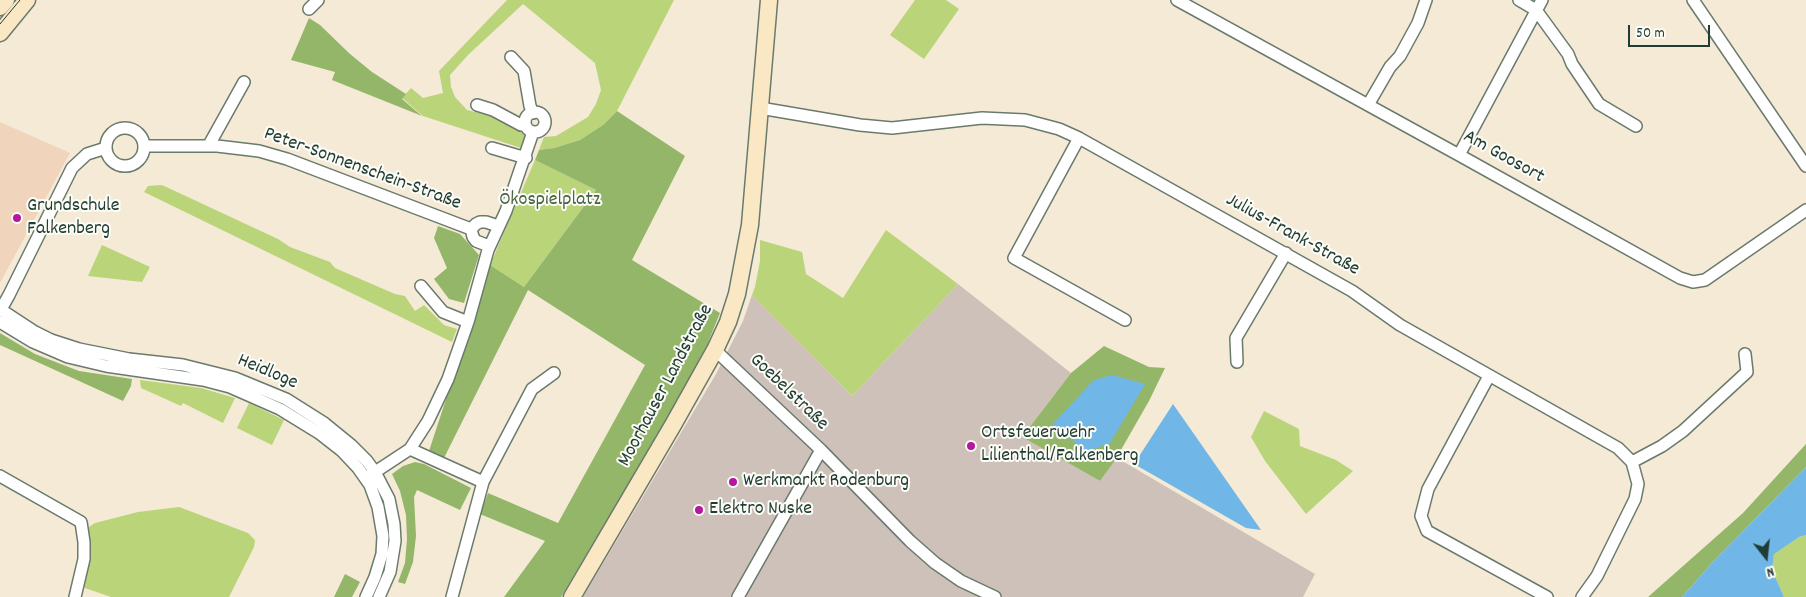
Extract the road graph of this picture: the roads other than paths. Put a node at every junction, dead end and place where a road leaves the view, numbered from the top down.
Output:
1 (6, 0) edge
2 (27, 0) edge
3 (318, 0) edge
4 (769, 0) edge
5 (1177, 0) edge
6 (1426, 0) edge
7 (1519, 0) edge
8 (1693, 0) edge
9 (1539, 5) edge
10 (0, 7) edge
11 (309, 9) dead end
12 (0, 33) edge
13 (511, 57) dead end
14 (244, 82) dead end
15 (477, 105) dead end
16 (1368, 105) junction
17 (760, 108) junction
18 (533, 112) junction
19 (525, 124) junction
20 (1636, 126) dead end
21 (534, 132) junction
22 (1079, 138) junction
23 (209, 145) junction
24 (144, 146) junction
25 (106, 148) junction
26 (492, 148) dead end
27 (1459, 155) junction
28 (526, 158) junction
29 (1806, 166) edge
30 (1806, 210) edge
31 (498, 226) junction
32 (471, 229) junction
33 (489, 246) junction
34 (1286, 253) junction
35 (421, 286) dead end
36 (0, 313) edge
37 (1124, 320) dead end
38 (468, 322) junction
39 (715, 350) junction
40 (1745, 354) dead end
41 (1236, 362) dead end
42 (554, 373) dead end
43 (1489, 376) junction
44 (410, 449) junction
45 (821, 450) junction
46 (1632, 462) junction
47 (371, 475) junction
48 (0, 476) edge
49 (483, 482) junction
50 (75, 597) edge
51 (366, 597) edge
52 (379, 597) edge
53 (452, 597) edge
54 (572, 597) edge
55 (738, 597) edge
56 (995, 597) edge
57 (1547, 597) edge
58 (1582, 597) edge

1 - 10 street
2 - 12 street
3 - 11 street
4 - 17 street, Moorhauser Landstraße
5 - 16 street, Am Goosort
6 - 16 street
7 - 9 street
8 - 29 street
9 - 20 street
9 - 27 street
13 - 18 street
14 - 23 street
15 - 19 street
16 - 27 street, Am Goosort
17 - 22 street, Julius-Frank-Straße
17 - 39 street, Moorhauser Landstraße
18 - 19 street
18 - 21 street
19 - 21 street
21 - 28 street
22 - 34 street, Julius-Frank-Straße
22 - 37 street
23 - 24 street, Peter-Sonnenschein-Straße
23 - 32 street, Peter-Sonnenschein-Straße
24 - 25 street
24 - 25 street
25 - 36 street
26 - 28 street
27 - 30 street, Am Goosort
28 - 31 street
31 - 32 street
31 - 33 street
32 - 33 street
33 - 38 street
34 - 41 street
34 - 43 street, Julius-Frank-Straße
35 - 38 street
36 - 47 street, Heidloge
38 - 44 street
39 - 45 street, Goebelstraße
39 - 54 street, Moorhauser Landstraße
40 - 46 street
42 - 49 street
43 - 46 street, Julius-Frank-Straße
43 - 57 street
44 - 47 street
44 - 49 street
45 - 55 street, Goebelstraße
45 - 56 street
46 - 58 street
47 - 51 street, Heidloge
47 - 52 street, Heidloge
48 - 50 street
49 - 53 street

